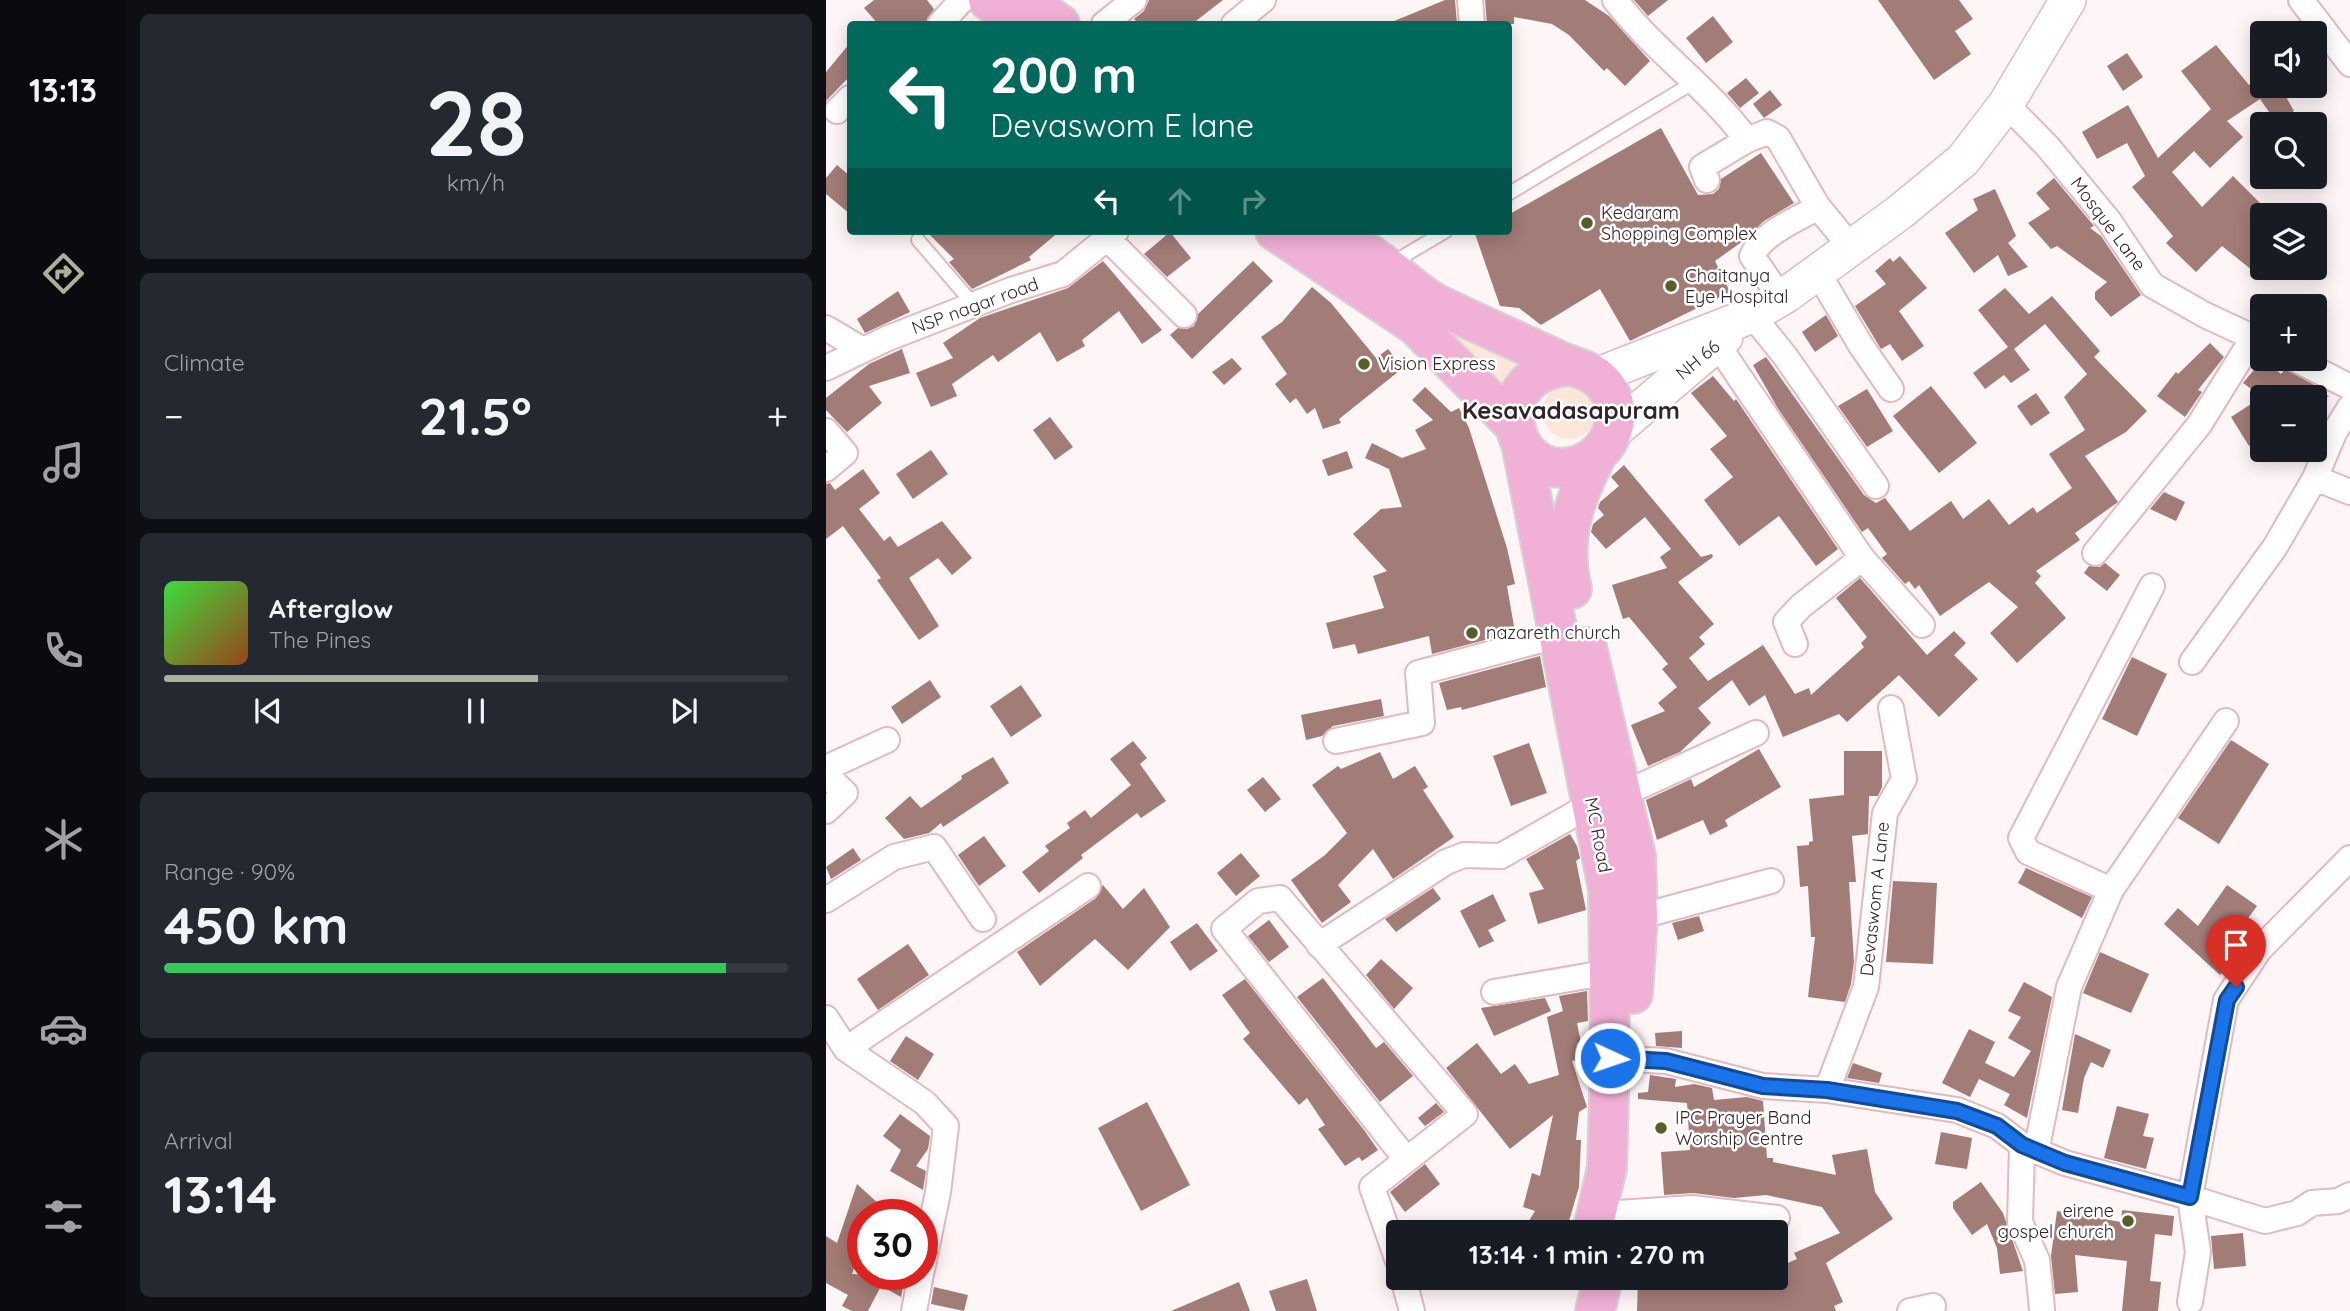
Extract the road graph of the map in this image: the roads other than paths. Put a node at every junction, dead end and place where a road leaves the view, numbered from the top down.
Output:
1 (962, 0) edge
2 (988, 0) edge
3 (1026, 0) edge
4 (1134, 0) edge
5 (1262, 0) edge
6 (1470, 0) edge
7 (1615, 0) edge
8 (2068, 0) edge
9 (2301, 0) edge
10 (943, 21) edge
11 (1014, 21) edge
12 (1056, 21) edge
13 (1108, 21) edge
14 (1238, 21) edge
15 (1472, 21) edge
16 (2350, 64) edge
17 (1696, 81) junction
18 (2006, 104) junction
19 (1747, 139) junction
20 (1707, 180) dead end
21 (1512, 192) edge
22 (1818, 207) junction
23 (1112, 235) edge
24 (1282, 235) edge
25 (1340, 235) edge
26 (1439, 235) edge
27 (918, 240) dead end
28 (1851, 247) junction
29 (1387, 266) junction
30 (1816, 271) junction
31 (974, 305) junction
32 (1767, 307) junction
33 (1425, 314) junction
34 (1184, 315) dead end
35 (826, 328) edge
36 (2250, 336) edge
37 (1717, 344) junction
38 (863, 350) junction
39 (2250, 352) edge
40 (826, 368) edge
41 (1583, 371) junction
42 (2319, 371) edge
43 (2350, 387) edge
44 (1891, 389) dead end
45 (2350, 407) edge
46 (826, 431) edge
47 (1518, 434) junction
48 (1604, 445) junction
49 (826, 469) edge
50 (2315, 478) junction
51 (1876, 486) dead end
52 (2350, 492) edge
53 (2095, 553) dead end
54 (1862, 558) junction
55 (2152, 586) dead end
56 (1922, 625) dead end
57 (1560, 635) junction
58 (1795, 644) dead end
59 (2192, 662) dead end
60 (1891, 708) dead end
61 (2226, 722) dead end
62 (1756, 733) dead end
63 (887, 740) dead end
64 (1336, 741) dead end
65 (826, 768) edge
66 (826, 775) edge
67 (1608, 799) junction
68 (826, 811) edge
69 (2350, 858) edge
70 (1771, 881) dead end
71 (1088, 886) dead end
72 (2111, 890) junction
73 (826, 900) edge
74 (1638, 917) junction
75 (983, 919) dead end
76 (1319, 945) junction
77 (1610, 972) junction
78 (1494, 992) dead end
79 (826, 1018) edge
80 (846, 1049) junction
81 (1620, 1058) junction
82 (1827, 1090) junction
83 (2029, 1148) junction
84 (1406, 1159) junction
85 (2350, 1195) edge
86 (2190, 1197) junction
87 (937, 1199) edge
88 (1777, 1218) dead end
89 (1608, 1220) edge
90 (1636, 1220) edge
91 (1386, 1227) edge
92 (918, 1290) edge
93 (1406, 1290) edge
94 (1579, 1290) edge
95 (1600, 1290) edge
96 (2190, 1301) dead end
97 (2042, 1309) dead end
98 (914, 1311) edge
99 (1412, 1311) edge
100 (1574, 1311) edge
101 (1595, 1311) edge

1 - 10 street
2 - 11 main road
3 - 12 main road
4 - 13 street
5 - 14 street
6 - 15 street
7 - 17 street
8 - 18 main road
9 - 16 street
17 - 19 street
17 - 21 lane
18 - 28 main road
18 - 36 street, Mosque Lane
19 - 20 street
19 - 22 street
22 - 28 street
22 - 32 street
23 - 31 street, NSP nagar road
23 - 34 street
24 - 33 main road
25 - 29 main road
26 - 29 lane
27 - 31 lane
28 - 30 main road
29 - 33 main road
30 - 32 main road
30 - 44 street
31 - 38 street, NSP nagar road
32 - 37 main road, NH 66
32 - 41 main road
32 - 51 street
33 - 41 main road
33 - 47 main road, NH 66
35 - 38 street
37 - 48 main road, NH 66
37 - 54 street
38 - 40 street, NSP nagar road
39 - 53 street
41 - 47 main road
41 - 48 main road
42 - 43 street
45 - 50 street
46 - 49 street
47 - 48 main road, NH 66
47 - 57 main road, MC Road
48 - 67 main road, MC Road
50 - 52 street
50 - 59 street
54 - 56 street
54 - 58 street
55 - 72 street
57 - 64 street
57 - 67 main road, MC Road
60 - 82 street, Devaswom A Lane
61 - 72 street
62 - 67 street
63 - 65 street
66 - 68 street
67 - 74 main road, MC Road
67 - 76 street
67 - 77 main road, MC Road
69 - 86 street
70 - 74 street
71 - 80 street
72 - 83 street
73 - 75 street
74 - 81 main road, MC Road
76 - 84 street
76 - 84 street
77 - 78 street
77 - 81 main road, MC Road
79 - 80 street
80 - 87 street
81 - 82 street
81 - 89 main road, MC Road
82 - 83 street
83 - 86 street
83 - 97 street
84 - 91 street
85 - 86 street
86 - 96 street
88 - 90 street
92 - 98 street
93 - 99 street
94 - 100 main road
95 - 101 main road

